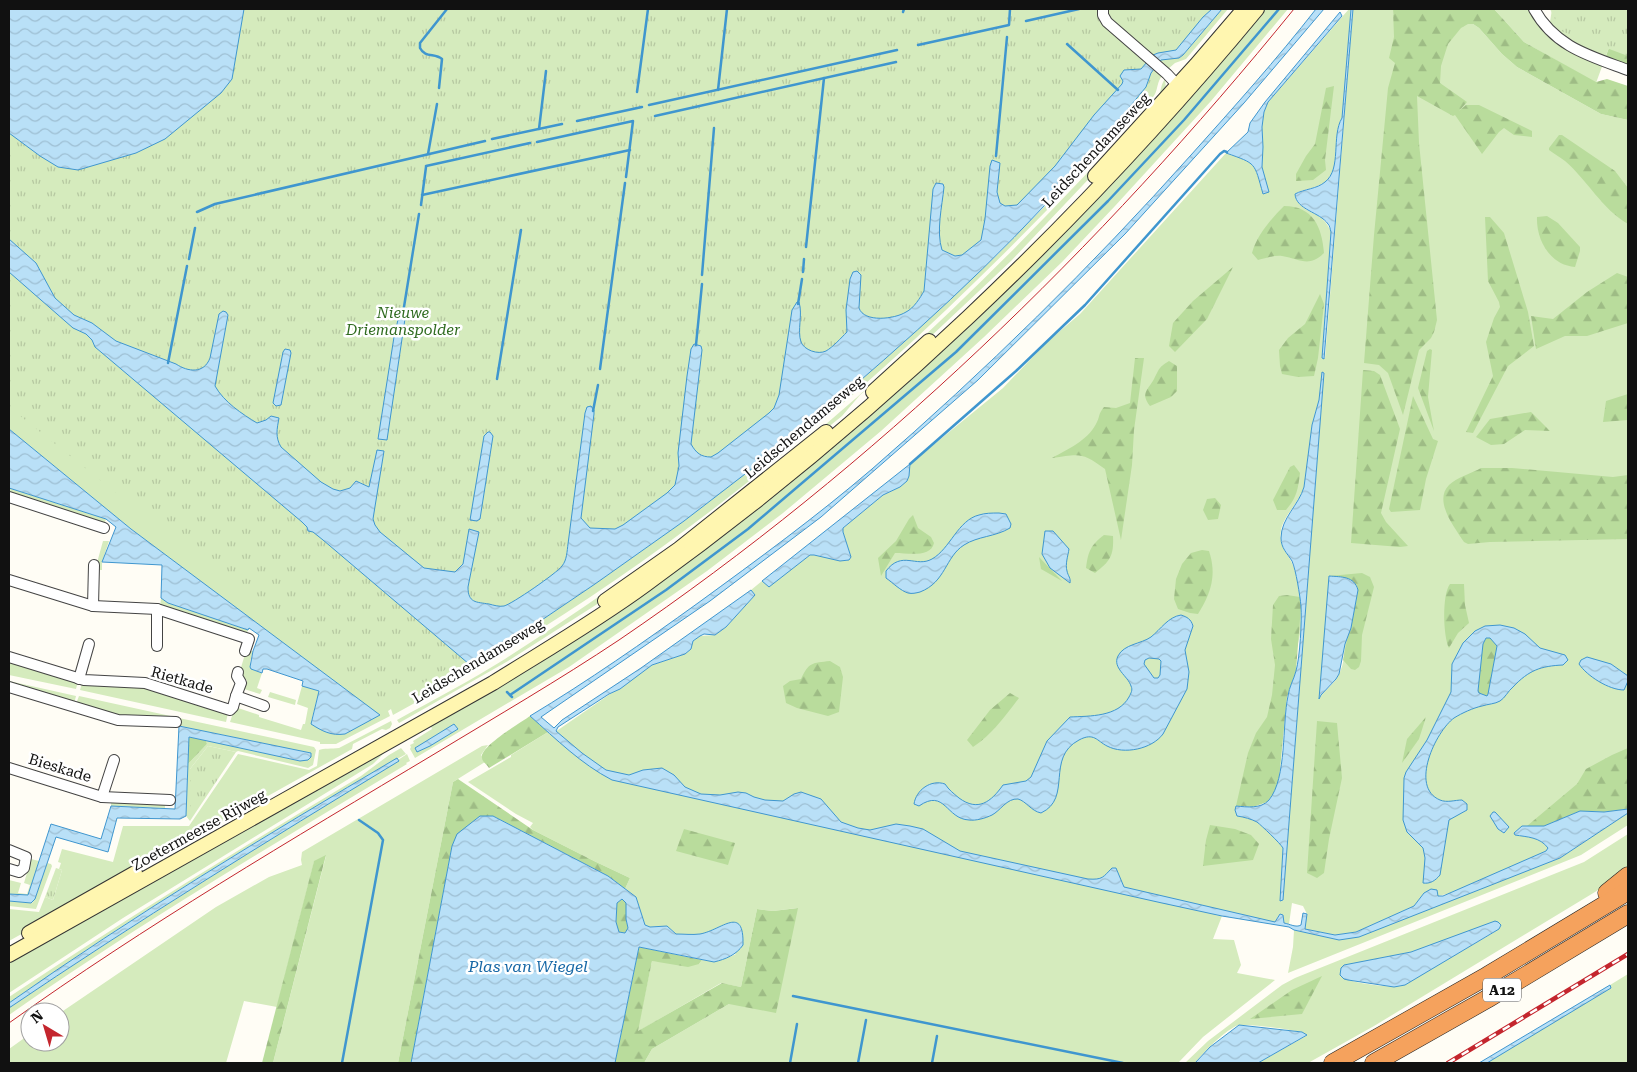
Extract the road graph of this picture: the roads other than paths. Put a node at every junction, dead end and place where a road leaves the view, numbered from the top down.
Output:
1 (1103, 9) edge
2 (1244, 9) edge
3 (1257, 9) edge
4 (1534, 9) edge
5 (1628, 70) edge
6 (1182, 90) junction
7 (9, 497) edge
8 (104, 528) dead end
9 (94, 565) dead end
10 (9, 580) edge
11 (92, 606) junction
12 (157, 609) junction
13 (88, 644) dead end
14 (157, 646) dead end
15 (245, 651) dead end
16 (9, 657) edge
17 (238, 672) dead end
18 (79, 679) junction
19 (9, 688) edge
20 (236, 696) junction
21 (264, 706) dead end
22 (176, 722) dead end
23 (401, 730) junction
24 (114, 760) dead end
25 (9, 768) edge
26 (102, 797) junction
27 (170, 800) dead end
28 (9, 850) edge
29 (9, 868) edge
30 (1628, 876) edge
31 (1628, 891) edge
32 (1628, 914) edge
33 (9, 944) edge
34 (1530, 950) junction
35 (9, 955) edge
36 (1333, 1063) edge
37 (1374, 1063) edge

1 - 6 street
2 - 6 main road, Leidschendamseweg
3 - 6 main road, Leidschendamseweg
4 - 5 street
6 - 23 main road, Leidschendamseweg
7 - 8 street
9 - 11 street
10 - 11 street
11 - 12 street
12 - 14 street
12 - 15 street
13 - 18 street
16 - 18 street, Rietkade
17 - 20 street, Rietkade
18 - 20 street, Rietkade
19 - 22 street
20 - 21 street
23 - 33 main road, Zoetermeerse Rijweg
23 - 35 main road, Zoetermeerse Rijweg
24 - 26 street, Bieskade
25 - 26 street, Bieskade
26 - 27 street, Bieskade
28 - 29 street
30 - 34 highway, A12
31 - 34 highway, A12
32 - 37 highway, A12
34 - 36 highway, A12

